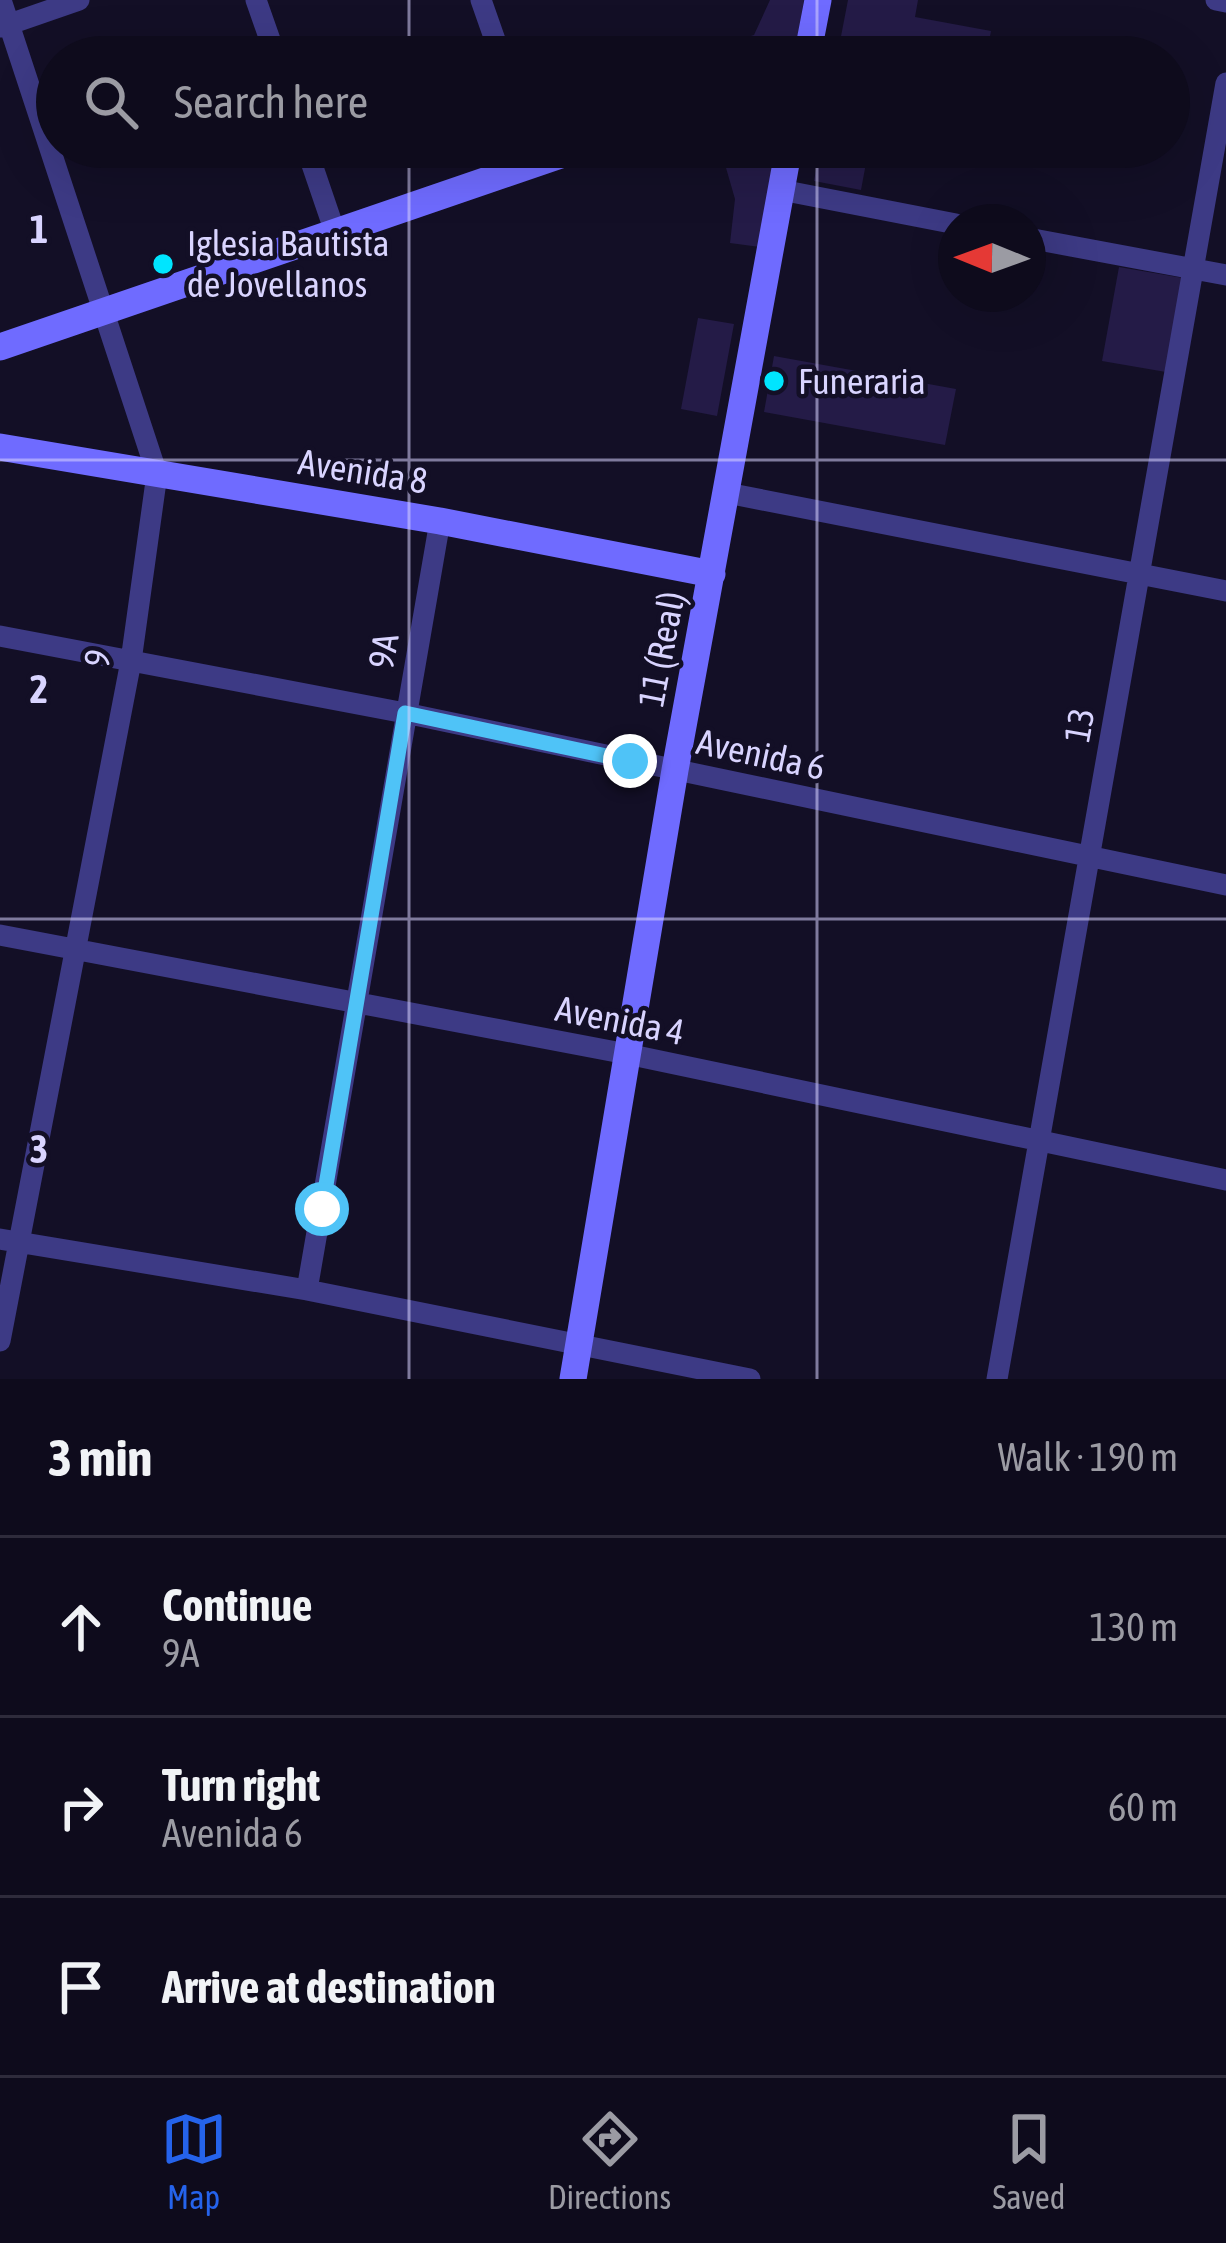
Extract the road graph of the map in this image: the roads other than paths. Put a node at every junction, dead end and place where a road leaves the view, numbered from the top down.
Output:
1 (1, 0) edge
2 (79, 0) edge
3 (256, 0) edge
4 (481, 0) edge
5 (818, 0) edge
6 (1216, 0) edge
7 (1226, 2) edge
8 (5, 26) edge
9 (269, 36) edge
10 (494, 36) edge
11 (811, 36) edge
12 (1226, 83) edge
13 (36, 116) edge
14 (54, 168) edge
15 (313, 168) edge
16 (500, 168) edge
17 (785, 168) edge
18 (781, 190) junction
19 (938, 221) edge
20 (335, 232) junction
21 (1046, 241) edge
22 (1193, 270) junction
23 (1226, 275) edge
24 (104, 313) junction
25 (0, 347) edge
26 (0, 447) edge
27 (157, 474) junction
28 (728, 493) junction
29 (440, 521) junction
30 (712, 574) junction
31 (1139, 576) junction
32 (1226, 591) edge
33 (0, 636) edge
34 (131, 661) junction
35 (405, 713) junction
36 (675, 770) junction
37 (1089, 856) junction
38 (1226, 885) edge
39 (0, 935) edge
40 (76, 949) junction
41 (359, 1005) junction
42 (628, 1054) junction
43 (1041, 1140) junction
44 (1226, 1180) edge
45 (10, 1240) edge
46 (307, 1290) junction
47 (0, 1341) edge
48 (579, 1348) junction
49 (574, 1379) edge
50 (750, 1379) edge
51 (998, 1379) edge

1 - 8 street, 9
2 - 8 street
3 - 9 street
4 - 10 street
5 - 11 main road
6 - 7 street
8 - 13 street, 9
12 - 22 street, 13
14 - 24 street, 9
15 - 20 street
16 - 20 main road
17 - 18 main road, 11 (Real)
18 - 19 street
18 - 28 main road, 11 (Real)
20 - 24 main road
21 - 22 street
22 - 23 street
22 - 31 street, 13
24 - 25 main road
24 - 27 street, 9
26 - 27 main road, Avenida 8
27 - 29 main road, Avenida 8
27 - 34 street, 9
28 - 30 main road, 11 (Real)
28 - 31 street
29 - 30 main road, Avenida 8
29 - 35 street, 9A
30 - 36 main road, 11 (Real)
31 - 32 street
31 - 37 street, 13
33 - 34 street, Avenida 6
34 - 35 street, Avenida 6
34 - 40 street, 9
35 - 36 street, Avenida 6
35 - 41 street, 9A
36 - 37 street, Avenida 6
36 - 42 main road, 11 (Real)
37 - 38 street, Avenida 6
37 - 43 street, 13
39 - 40 street, Avenida 4
40 - 41 street, Avenida 4
40 - 45 street, 9
41 - 42 street, Avenida 4
41 - 46 street, 9A
42 - 43 street, Avenida 4
42 - 48 main road, 11 (Real)
43 - 44 street, Avenida 4
43 - 51 street, 13
45 - 46 street
45 - 47 street, 9
46 - 48 street
48 - 49 main road, 11 (Real)
48 - 50 street

